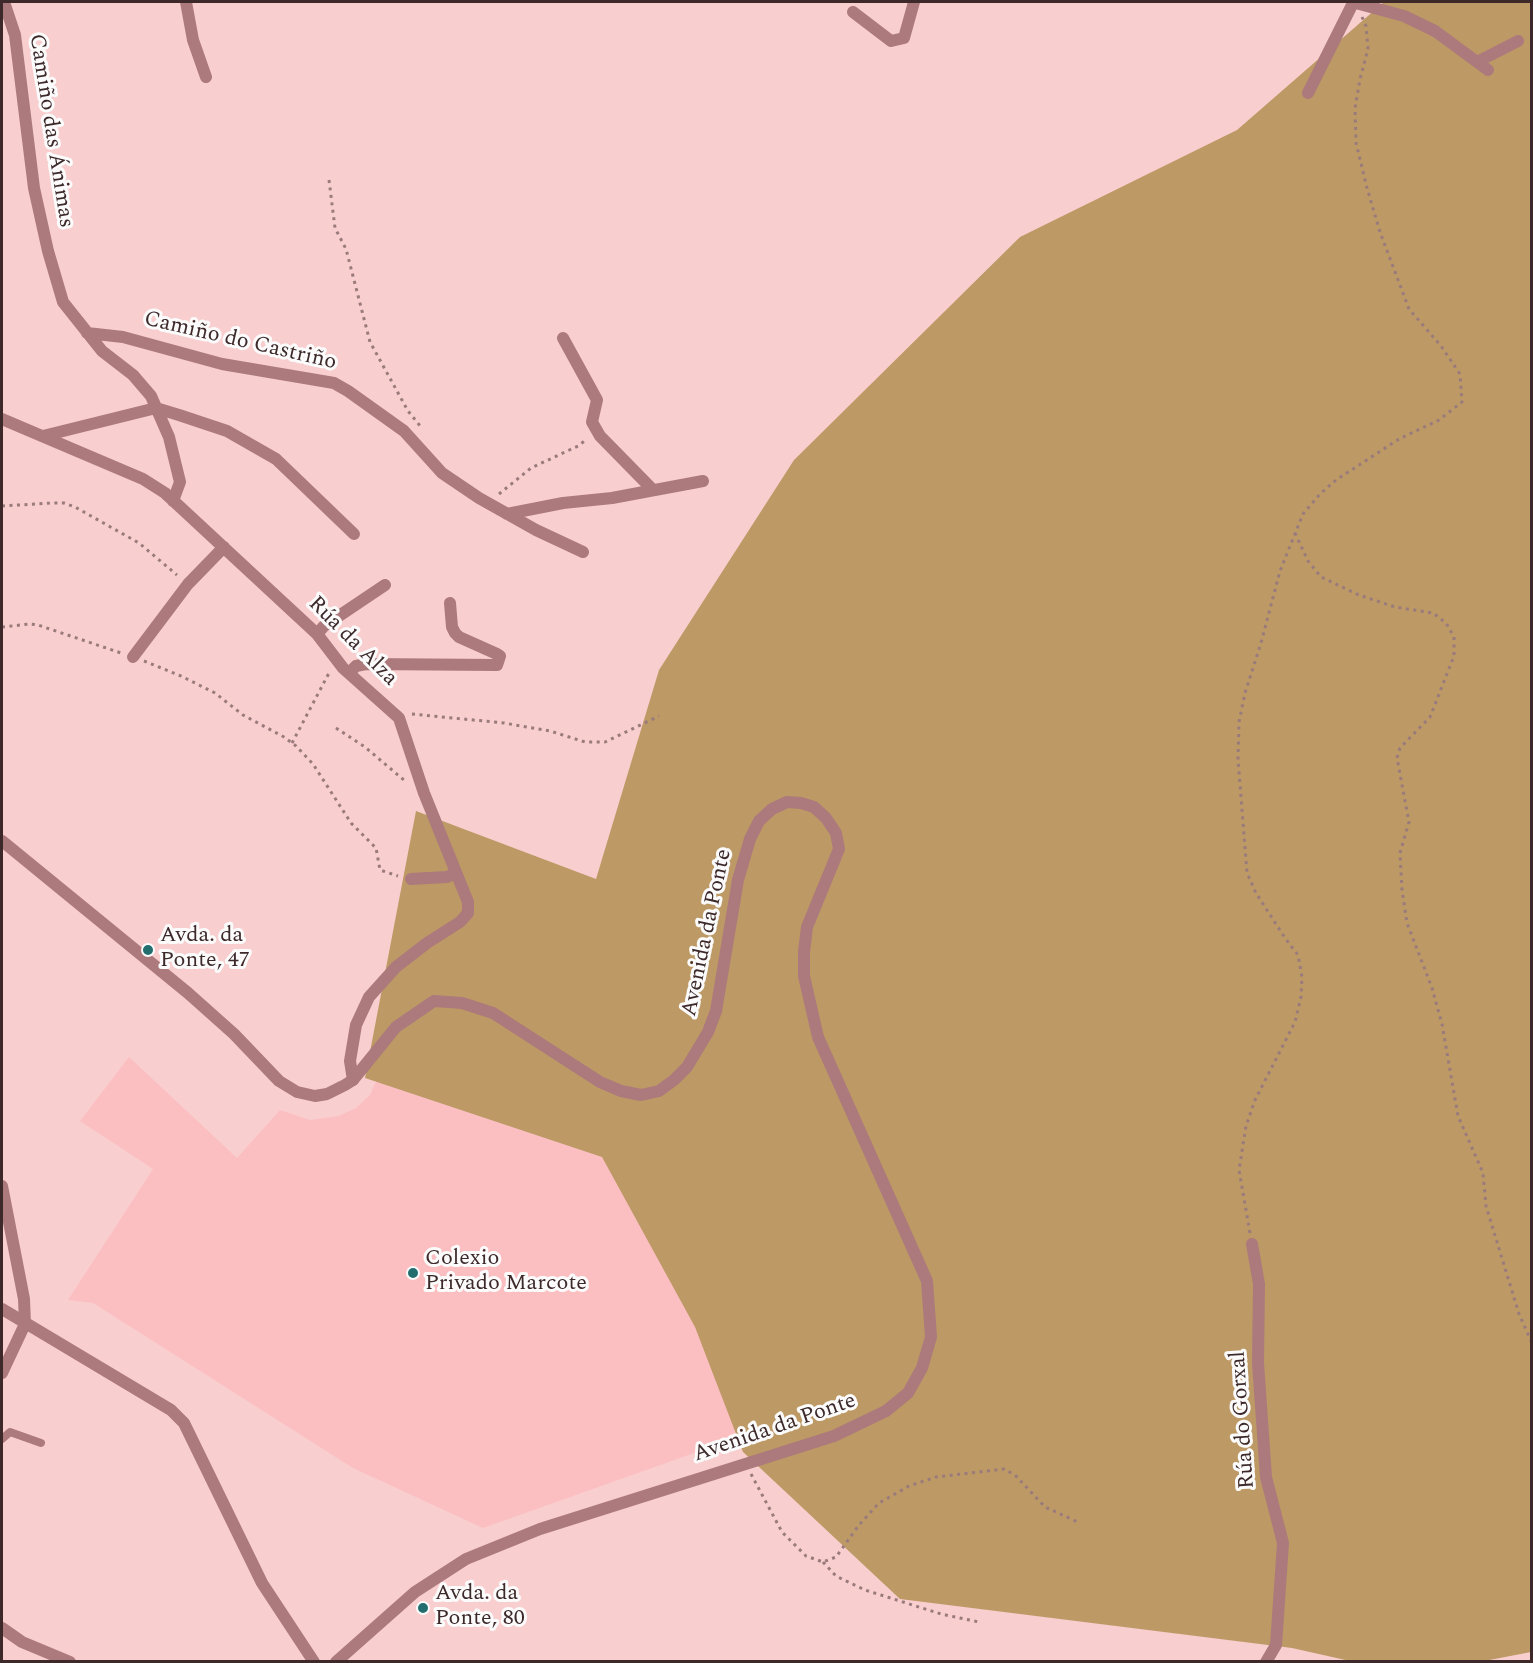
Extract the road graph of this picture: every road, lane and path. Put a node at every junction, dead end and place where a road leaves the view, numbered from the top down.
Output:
1 (4, 2) edge
2 (186, 2) edge
3 (914, 2) edge
4 (1352, 2) edge
5 (853, 12) dead end
6 (1518, 41) dead end
7 (1477, 62) junction
8 (1488, 70) dead end
9 (206, 77) dead end
10 (1308, 93) dead end
11 (329, 180) dead end
12 (87, 333) junction
13 (563, 338) dead end
14 (156, 408) junction
15 (2, 419) edge
16 (423, 430) dead end
17 (597, 430) junction
18 (43, 436) junction
19 (703, 481) dead end
20 (653, 490) junction
21 (173, 501) junction
22 (489, 504) junction
23 (2, 506) edge
24 (507, 513) junction
25 (1295, 532) junction
26 (354, 534) dead end
27 (224, 548) junction
28 (583, 552) dead end
29 (188, 584) junction
30 (385, 585) dead end
31 (450, 603) dead end
32 (2, 627) edge
33 (317, 634) junction
34 (133, 657) junction
35 (336, 659) junction
36 (349, 673) junction
37 (659, 716) dead end
38 (399, 718) junction
39 (336, 728) dead end
40 (292, 743) junction
41 (421, 786) junction
42 (2, 841) edge
43 (456, 873) junction
44 (411, 879) joint
45 (353, 1080) junction
46 (2, 1185) edge
47 (4, 1206) edge
48 (1252, 1244) joint
49 (2, 1309) edge
50 (25, 1324) junction
51 (1532, 1343) edge
52 (2, 1373) edge
53 (2, 1439) edge
54 (40, 1443) dead end
55 (745, 1464) junction
56 (1080, 1522) dead end
57 (823, 1562) junction
58 (979, 1622) dead end
59 (2, 1629) edge
60 (70, 1662) edge
61 (314, 1662) edge
62 (336, 1662) edge
63 (1266, 1662) edge

1 - 12 street, Camiño das Ánimas
2 - 9 street
3 - 5 street
4 - 7 street
4 - 10 street
4 - 25 path
6 - 7 street
7 - 8 street
11 - 16 path
12 - 14 street, Camiño das Ánimas
12 - 22 street, Camiño do Castriño
13 - 17 street
14 - 18 street
14 - 21 street, Camiño das Ánimas
14 - 26 street
15 - 18 street, Rúa da Alza
17 - 20 street
17 - 22 path
18 - 21 street, Rúa da Alza
19 - 20 street
20 - 24 street
21 - 27 street, Rúa da Alza
22 - 24 street, Camiño do Castriño
23 - 29 path
24 - 28 street, Camiño do Castriño
25 - 48 path
25 - 51 path
27 - 29 street
27 - 33 street, Rúa da Alza
29 - 34 street
30 - 33 street
31 - 36 street
32 - 34 path
33 - 35 street, Rúa da Alza
34 - 40 path
35 - 36 street, Rúa da Alza
35 - 40 path
36 - 38 street, Rúa da Alza
37 - 38 path
38 - 41 street, Rúa da Alza
39 - 41 path
40 - 44 path
41 - 43 street, Rúa da Alza
42 - 45 street, Avenida da Ponte
43 - 44 street
43 - 45 street, Rúa da Alza
45 - 55 street, Avenida da Ponte
46 - 47 street
47 - 50 street
48 - 63 street, Rúa do Gorxal
49 - 50 street
50 - 52 street
50 - 61 street
53 - 54 lane
55 - 57 path
55 - 62 street, Avenida da Ponte
56 - 57 path
57 - 58 path
59 - 60 street

